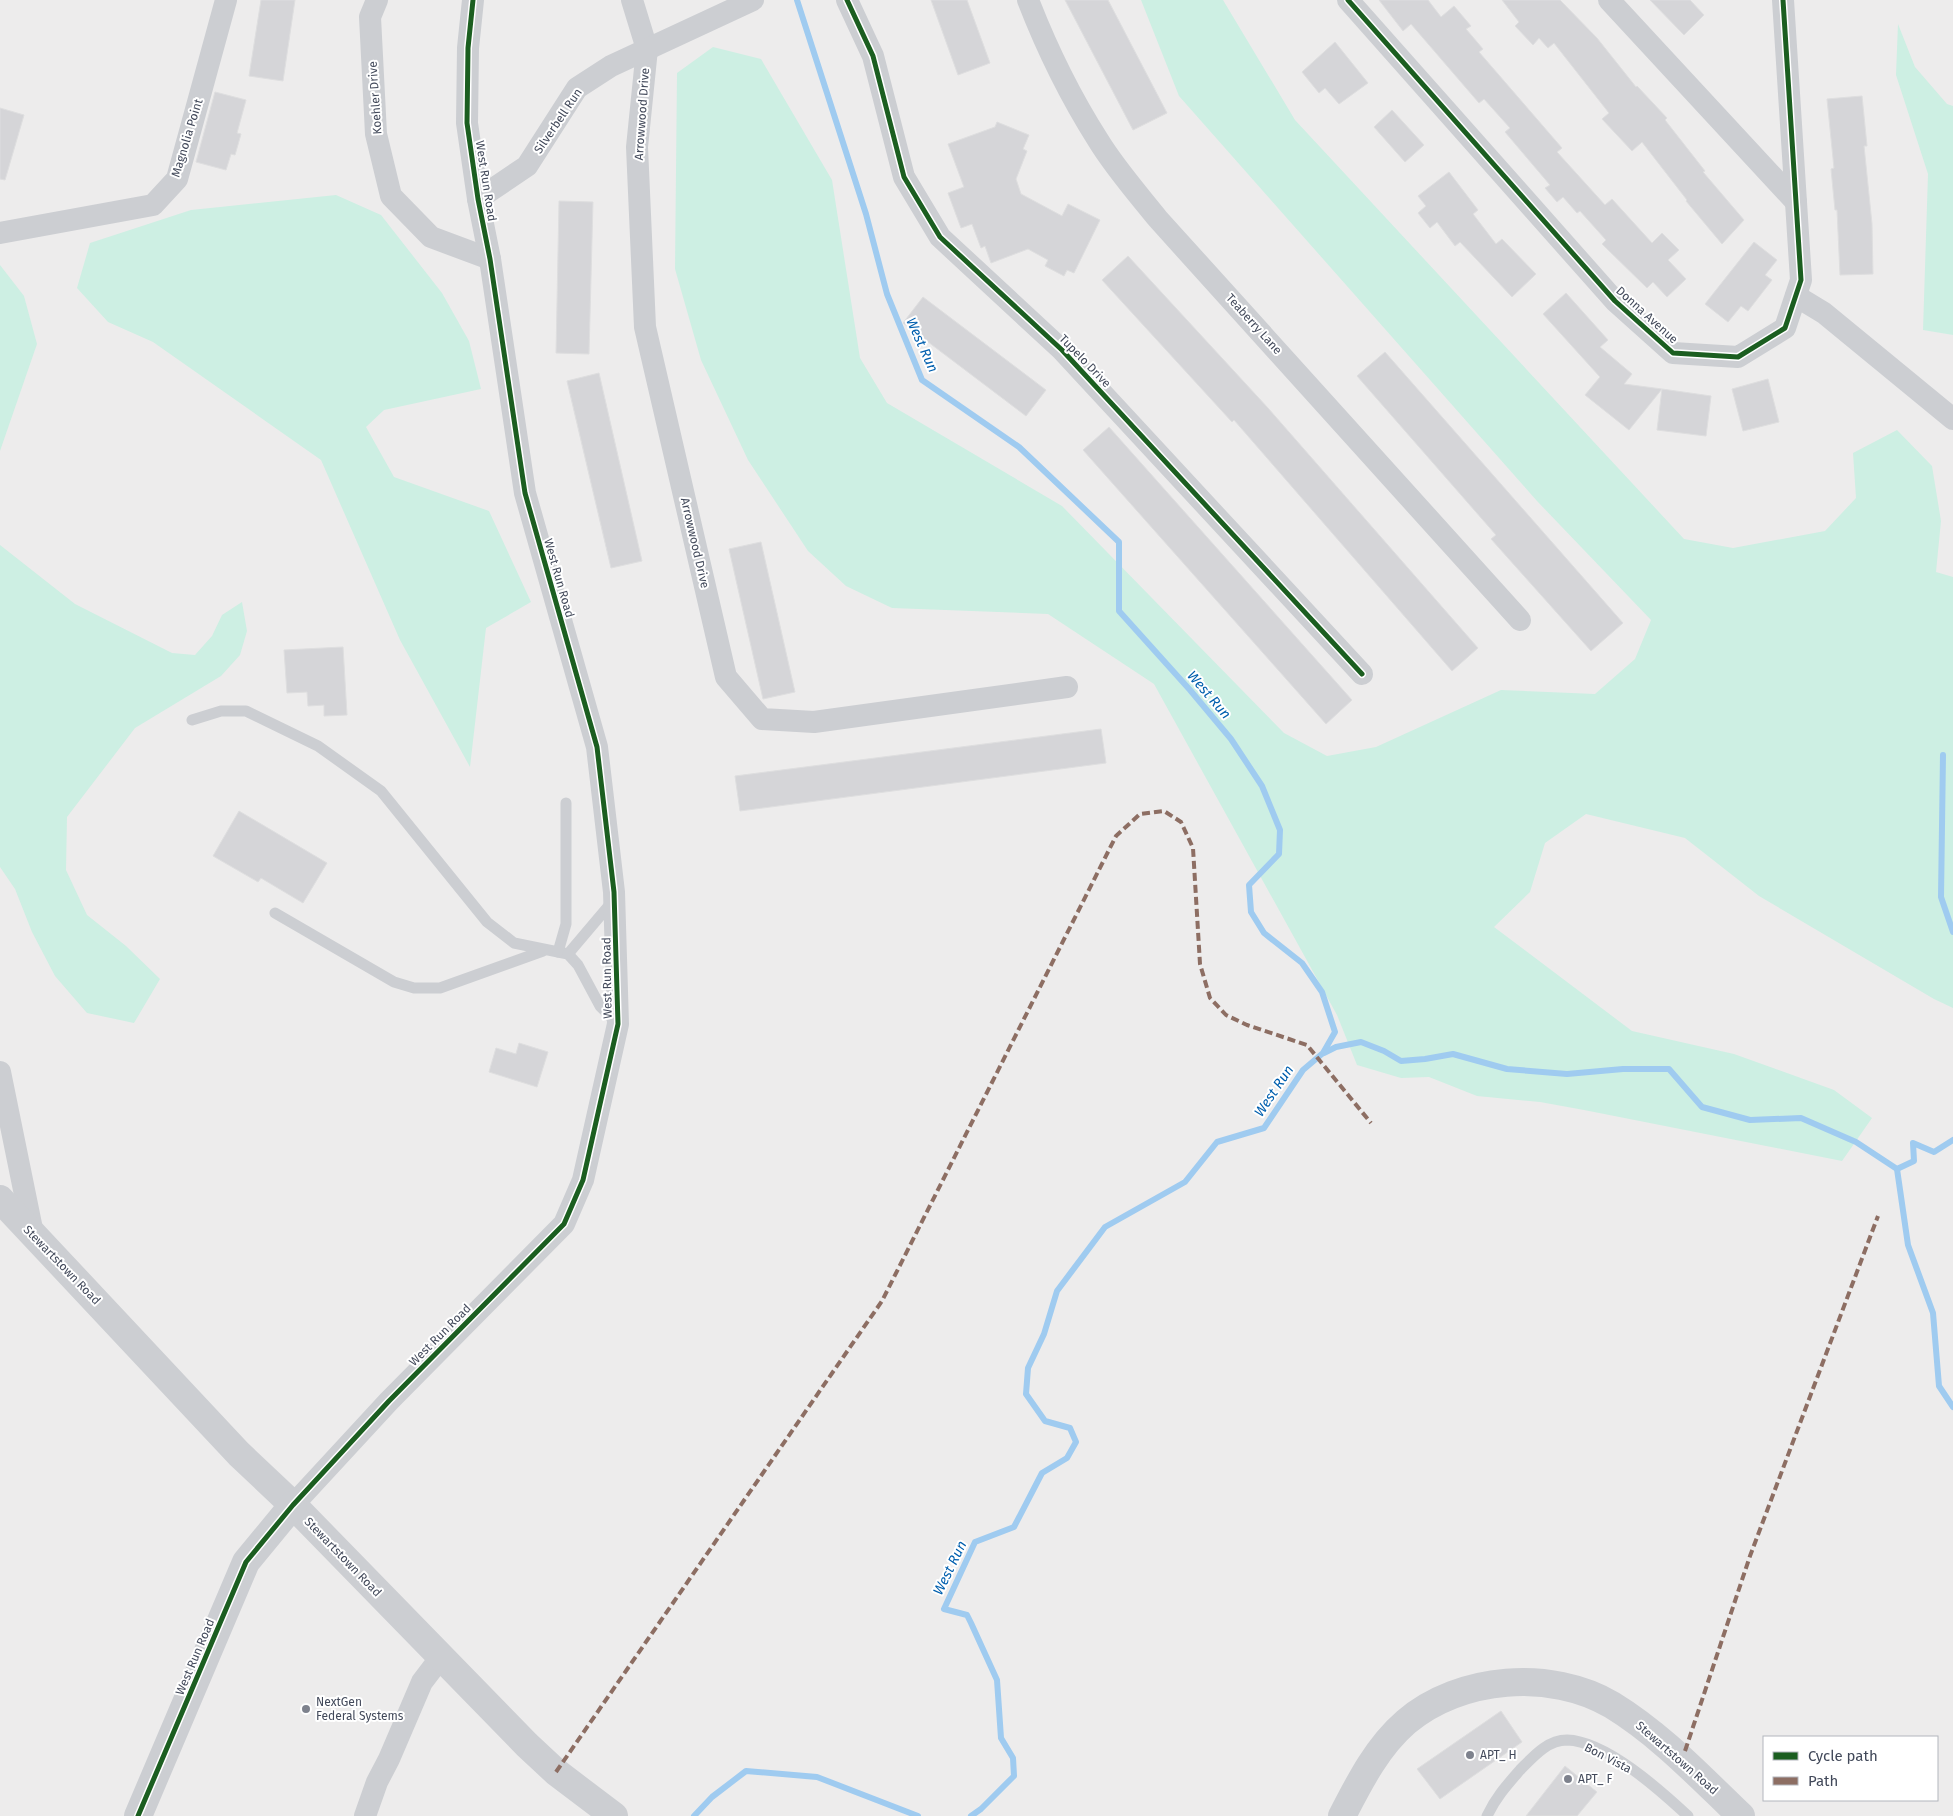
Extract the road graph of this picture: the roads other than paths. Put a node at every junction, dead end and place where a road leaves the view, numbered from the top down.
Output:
1 (226, 0) edge
2 (377, 0) edge
3 (473, 0) edge
4 (632, 0) edge
5 (753, 0) edge
6 (847, 0) edge
7 (1028, 0) edge
8 (1348, 0) edge
9 (1609, 0) edge
10 (1783, 0) edge
11 (647, 49) junction
12 (478, 200) junction
13 (1796, 202) junction
14 (0, 233) edge
15 (490, 259) junction
16 (1796, 296) junction
17 (1953, 419) edge
18 (1520, 620) dead end
19 (1362, 674) dead end
20 (1067, 686) dead end
21 (192, 720) dead end
22 (566, 803) dead end
23 (614, 898) junction
24 (275, 913) dead end
25 (545, 950) junction
26 (563, 953) junction
27 (618, 1024) junction
28 (0, 1072) edge
29 (0, 1199) edge
30 (33, 1234) junction
31 (293, 1505) junction
32 (441, 1657) junction
33 (138, 1816) edge
34 (365, 1816) edge
35 (614, 1816) edge
36 (1342, 1816) edge
37 (1487, 1816) edge
38 (1688, 1816) edge
39 (1741, 1816) edge

1 - 14 street, Magnolia Point
2 - 15 street, Koehler Drive
3 - 12 street, West Run Road
4 - 11 street
5 - 11 street, Silverbell Run
6 - 19 street, Tupelo Drive
7 - 18 street, Teaberry Lane
8 - 16 street, Donna Avenue
9 - 13 street
10 - 13 street, Donna Avenue
11 - 12 street, Silverbell Run
11 - 20 street, Arrowwood Drive
12 - 15 street, West Run Road
13 - 16 street, Donna Avenue
15 - 23 street, West Run Road
16 - 17 street
21 - 25 lane
22 - 26 lane
23 - 26 lane
23 - 27 street, West Run Road
24 - 25 lane
25 - 26 lane
26 - 27 lane
27 - 31 street, West Run Road
28 - 30 street
29 - 30 street, Stewartstown Road
30 - 31 street, Stewartstown Road
31 - 32 street, Stewartstown Road
31 - 33 street, West Run Road
32 - 34 street
32 - 35 street, Stewartstown Road
36 - 39 street, Stewartstown Road
37 - 38 lane, Bon Vista

